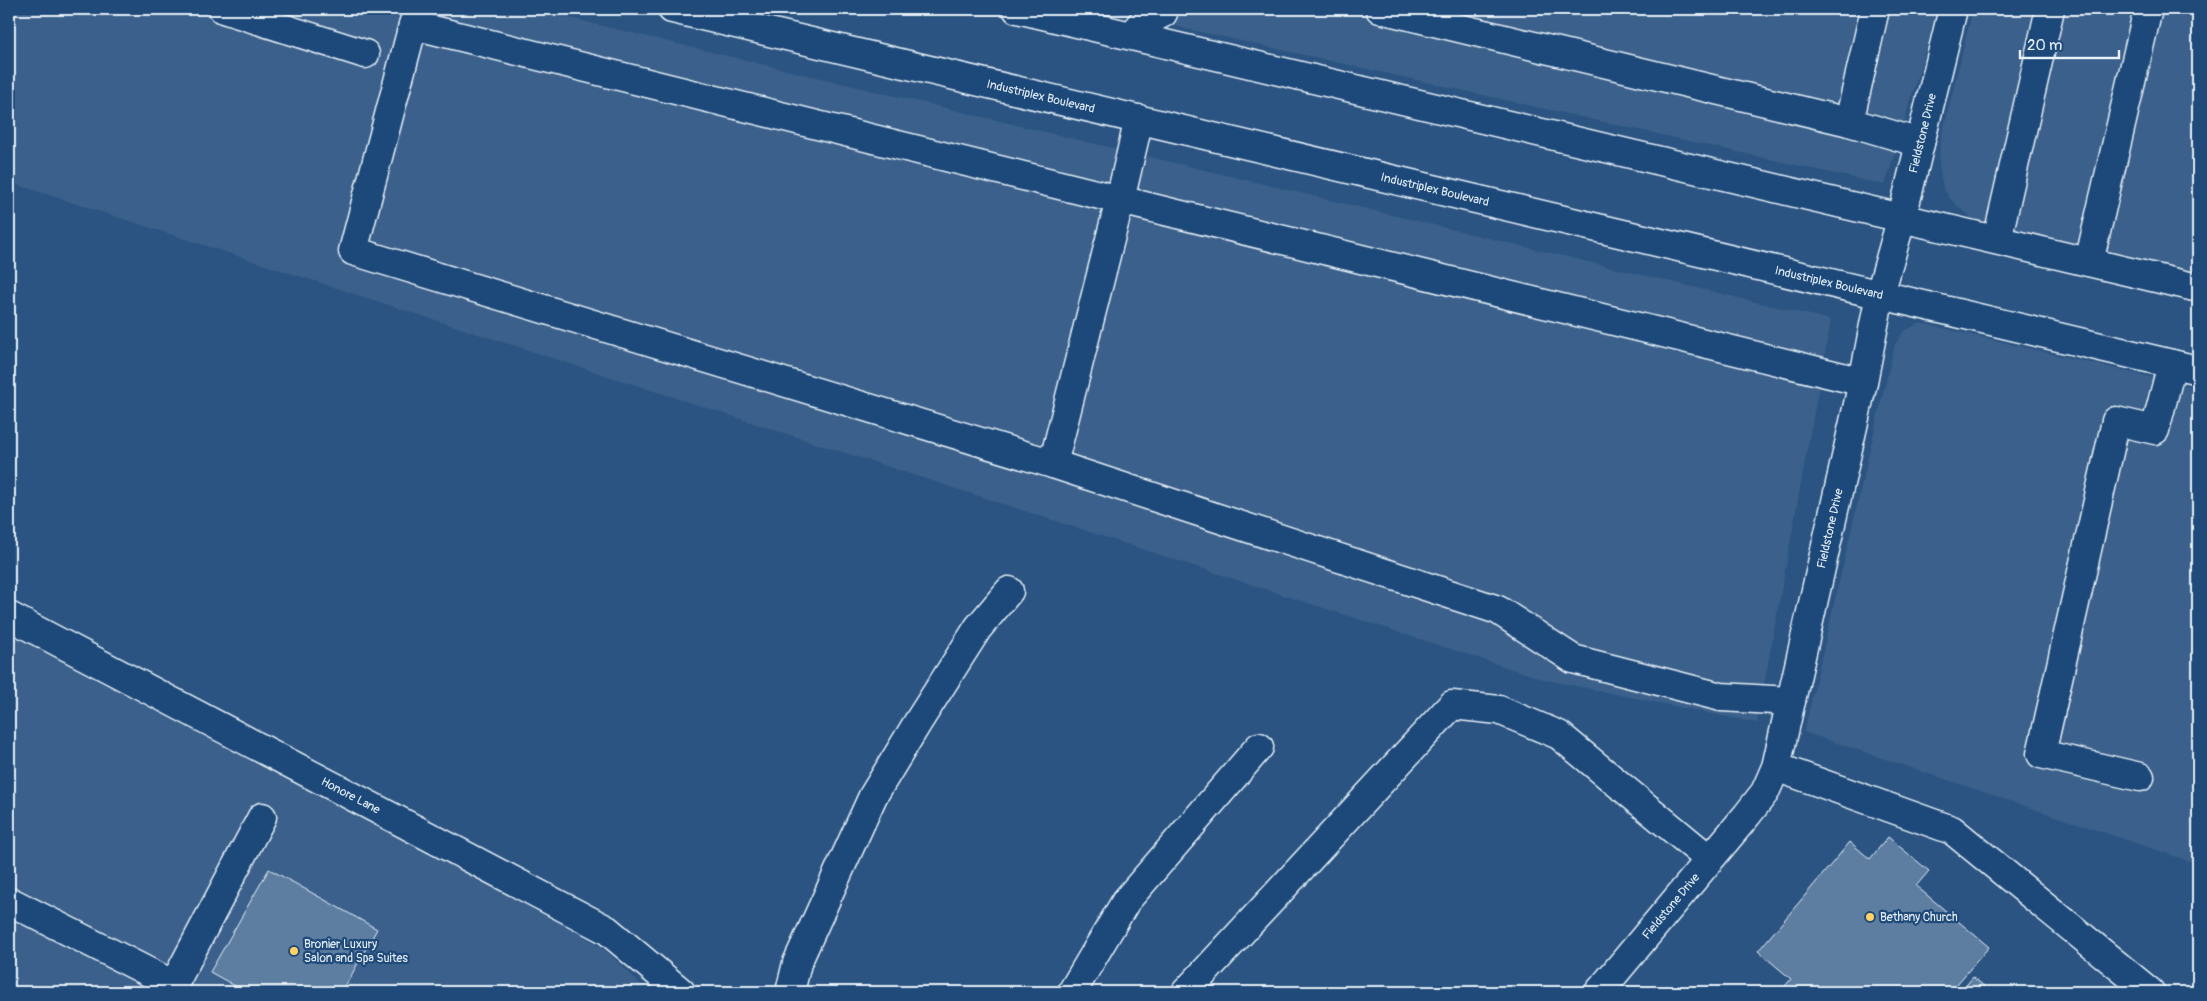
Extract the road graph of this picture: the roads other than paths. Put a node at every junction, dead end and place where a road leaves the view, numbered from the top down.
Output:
1 (223, 9) edge
2 (672, 9) edge
3 (1017, 9) edge
4 (1164, 9) edge
5 (1380, 9) edge
6 (1876, 9) edge
7 (1953, 9) edge
8 (2050, 9) edge
9 (2148, 9) edge
10 (415, 17) edge
11 (1136, 23) edge
12 (365, 54) dead end
13 (1139, 119) junction
14 (1849, 122) junction
15 (1920, 143) junction
16 (1120, 200) junction
17 (1902, 217) junction
18 (1997, 240) junction
19 (2089, 262) junction
20 (2198, 288) edge
21 (1880, 294) junction
22 (2172, 364) junction
23 (2198, 370) edge
24 (1863, 382) junction
25 (1053, 464) junction
26 (1009, 591) dead end
27 (9, 616) edge
28 (1791, 701) junction
29 (1258, 747) dead end
30 (1776, 767) junction
31 (2140, 777) dead end
32 (262, 817) dead end
33 (1709, 859) junction
34 (9, 901) edge
35 (172, 989) edge
36 (681, 992) edge
37 (790, 992) edge
38 (1072, 992) edge
39 (1186, 992) edge
40 (1598, 992) edge
41 (2150, 992) edge

1 - 12 street
2 - 13 street, Industriplex Boulevard
3 - 11 street
4 - 11 street
5 - 14 street
6 - 14 street
7 - 15 street, Fieldstone Drive
8 - 18 street
9 - 19 street
10 - 16 street
10 - 25 street
11 - 17 street
13 - 16 street
13 - 21 street, Industriplex Boulevard
14 - 15 street
15 - 17 street, Fieldstone Drive
16 - 24 street
16 - 25 street
17 - 18 street
17 - 21 street, Fieldstone Drive
18 - 19 street
19 - 20 street
21 - 22 street, Industriplex Boulevard
21 - 24 street, Fieldstone Drive
22 - 23 street, Industriplex Boulevard
22 - 31 street
24 - 28 street, Fieldstone Drive
25 - 28 street
26 - 37 street
27 - 36 street, Honore Lane
28 - 30 street, Fieldstone Drive
29 - 38 street
30 - 33 street, Fieldstone Drive
30 - 41 street
32 - 35 street
33 - 39 street
33 - 40 street, Fieldstone Drive
34 - 35 street

